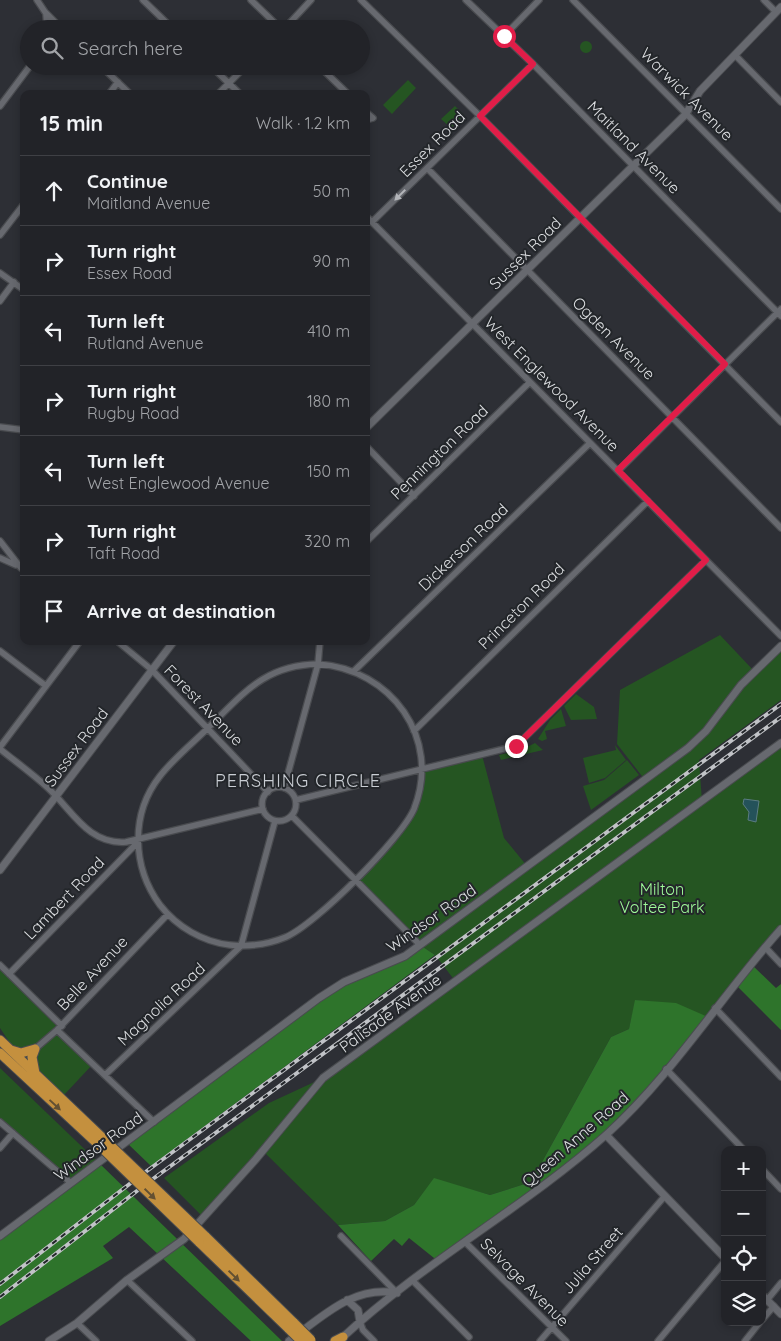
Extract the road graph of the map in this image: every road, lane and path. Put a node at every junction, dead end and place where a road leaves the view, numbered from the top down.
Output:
1 (37, 0) edge
2 (143, 0) edge
3 (251, 0) edge
4 (311, 0) edge
5 (361, 0) edge
6 (466, 0) edge
7 (539, 0) edge
8 (573, 0) edge
9 (764, 0) edge
10 (779, 10) edge
11 (45, 12) junction
12 (46, 20) edge
13 (53, 20) edge
14 (163, 20) edge
15 (272, 20) edge
16 (291, 20) edge
17 (504, 36) junction
18 (735, 55) junction
19 (533, 64) junction
20 (23, 75) edge
21 (111, 75) edge
22 (220, 75) edge
23 (236, 75) edge
24 (328, 75) edge
25 (118, 82) junction
26 (228, 83) junction
27 (112, 90) edge
28 (126, 90) edge
29 (222, 90) edge
30 (236, 90) edge
31 (344, 90) edge
32 (781, 102) edge
33 (0, 106) edge
34 (687, 113) junction
35 (480, 116) junction
36 (633, 166) junction
37 (427, 168) junction
38 (20, 209) edge
39 (781, 209) edge
40 (580, 217) junction
41 (372, 222) joint
42 (0, 235) edge
43 (527, 270) junction
44 (0, 273) edge
45 (14, 282) junction
46 (20, 287) edge
47 (0, 301) edge
48 (780, 312) edge
49 (472, 324) junction
50 (725, 364) junction
51 (530, 382) junction
52 (672, 417) junction
53 (781, 422) edge
54 (370, 424) edge
55 (0, 427) edge
56 (20, 430) edge
57 (590, 443) junction
58 (370, 450) edge
59 (618, 470) junction
60 (414, 496) junction
61 (648, 501) junction
62 (781, 528) edge
63 (370, 538) edge
64 (0, 541) edge
65 (0, 558) edge
66 (706, 560) junction
67 (20, 566) edge
68 (20, 568) edge
69 (781, 636) edge
70 (77, 645) edge
71 (122, 645) edge
72 (171, 645) edge
73 (320, 645) edge
74 (781, 646) edge
75 (0, 651) edge
76 (318, 664) junction
77 (152, 670) junction
78 (354, 671) junction
79 (46, 686) junction
80 (208, 729) junction
81 (414, 731) junction
82 (781, 743) edge
83 (0, 748) edge
84 (421, 770) junction
85 (284, 788) junction
86 (268, 792) junction
87 (56, 796) junction
88 (296, 800) junction
89 (263, 808) junction
90 (292, 816) junction
91 (275, 821) junction
92 (138, 840) junction
93 (0, 870) edge
94 (353, 880) junction
95 (168, 914) junction
96 (781, 929) edge
97 (420, 945) junction
98 (241, 946) junction
99 (765, 947) junction
100 (781, 964) edge
101 (0, 965) edge
102 (10, 974) junction
103 (715, 1008) junction
104 (59, 1028) junction
105 (0, 1040) edge
106 (35, 1049) junction
107 (10, 1050) junction
108 (0, 1053) edge
109 (0, 1065) edge
110 (666, 1069) junction
111 (20, 1072) junction
112 (35, 1073) junction
113 (105, 1075) junction
114 (781, 1077) edge
115 (0, 1122) edge
116 (154, 1122) junction
117 (13, 1133) junction
118 (606, 1135) junction
119 (105, 1146) junction
120 (740, 1146) edge
121 (0, 1148) edge
122 (766, 1173) edge
123 (71, 1183) junction
124 (781, 1189) edge
125 (664, 1198) junction
126 (0, 1236) edge
127 (341, 1236) dead end
128 (466, 1243) junction
129 (721, 1256) edge
130 (721, 1265) edge
131 (127, 1280) junction
132 (413, 1281) junction
133 (781, 1283) edge
134 (397, 1292) junction
135 (766, 1297) edge
136 (766, 1299) edge
137 (347, 1300) junction
138 (774, 1306) junction
139 (781, 1314) edge
140 (766, 1315) edge
141 (360, 1322) junction
142 (77, 1323) junction
143 (292, 1326) junction
144 (757, 1326) edge
145 (552, 1327) junction
146 (469, 1336) dead end
147 (340, 1340) edge
148 (49, 1341) edge
149 (96, 1341) edge
150 (192, 1341) edge
151 (289, 1341) edge
152 (300, 1341) edge
153 (313, 1341) edge
154 (374, 1341) edge
155 (540, 1341) edge
156 (566, 1341) edge
157 (658, 1341) edge
158 (745, 1341) edge

1 - 11 street
2 - 14 street
3 - 15 street
4 - 16 street
5 - 35 street
6 - 17 street, Maitland Avenue
7 - 17 street
8 - 34 street, Warwick Avenue
9 - 10 street
10 - 18 street, Sussex Road
11 - 12 street
11 - 13 street
17 - 19 street, Maitland Avenue
18 - 32 street
18 - 34 street, Sussex Road
19 - 35 street, Essex Road
19 - 36 street, Maitland Avenue
20 - 33 street
21 - 25 street
22 - 26 street
23 - 26 street
24 - 31 street
25 - 27 street
25 - 28 street
26 - 29 street
26 - 30 street
34 - 36 street, Sussex Road
34 - 39 street, Warwick Avenue
35 - 37 street, Essex Road
35 - 40 street
36 - 40 street, Sussex Road
36 - 48 street, Maitland Avenue
37 -> 41 street, Essex Road
37 - 43 street, Ogden Avenue
38 - 42 street
40 - 43 street, Sussex Road
40 - 50 street
41 - 49 street, West Englewood Avenue
43 - 49 street, Sussex Road
43 - 52 street, Ogden Avenue
44 - 45 street
45 - 46 street
45 - 47 street
48 - 50 street
49 - 51 street, West Englewood Avenue
49 - 54 street, Sussex Road
50 - 52 street
50 - 53 street
51 - 57 street, West Englewood Avenue
51 - 60 street, Pennington Road
52 - 59 street
52 - 62 street, Ogden Avenue
55 - 56 street
57 - 59 street, West Englewood Avenue
57 - 78 street, Dickerson Road
58 - 60 street
59 - 61 street, West Englewood Avenue
60 - 63 street, Pennington Road
61 - 66 street, West Englewood Avenue
61 - 81 street, Princeton Road
64 - 67 street
65 - 68 street
66 - 69 street, West Englewood Avenue
66 - 84 street
70 - 79 street
71 - 77 street, Forest Avenue
72 - 77 street, Sussex Road
73 - 76 street
74 - 97 street, Windsor Road
75 - 79 street
76 - 78 street
76 - 80 street
76 - 85 street
77 - 80 street, Forest Avenue
77 - 87 street, Sussex Road
78 - 81 street
79 - 83 street
80 - 86 street, Forest Avenue
80 - 92 street
81 - 84 street
82 - 131 street, Palisade Avenue
83 - 87 street
84 - 88 street
84 - 94 street
85 - 86 street
85 - 88 street
86 - 89 street
87 - 92 street
87 - 93 street, Sussex Road
88 - 90 street
89 - 91 street
89 - 92 street
90 - 91 street
90 - 94 street
91 - 98 street
92 - 95 street
92 - 102 street, Lambert Road
94 - 97 street
94 - 98 street
95 - 98 street
95 - 104 street, Belle Avenue
96 - 99 street, Queen Anne Road
97 - 116 street, Windsor Road
98 - 113 street, Magnolia Road
99 - 100 street
99 - 103 street, Queen Anne Road
101 - 102 street
102 - 104 street
103 - 110 street, Queen Anne Road
103 - 114 street
104 - 106 street, Belle Avenue
104 - 113 street
105 - 107 highway
106 - 107 highway
106 - 112 highway
107 - 112 highway
108 - 111 highway
109 - 111 highway
110 - 118 street, Queen Anne Road
110 - 120 street
111 -> 119 highway
112 - 119 highway
113 - 116 street
115 - 117 street
116 - 123 street, Windsor Road
117 - 121 street
117 - 123 street
118 - 125 street
118 - 128 street, Queen Anne Road
119 - 143 highway, bridge
122 - 124 street
123 - 126 street, Windsor Road
125 - 129 street
125 - 145 street, Julia Street
127 - 134 street
128 - 132 street, Queen Anne Road
128 - 145 street, Selvage Avenue
130 - 157 street
131 - 142 street, Palisade Avenue
131 - 150 street
132 - 134 street, Queen Anne Road
132 - 146 street
133 - 135 street
134 - 137 street
134 - 141 street, Queen Anne Road
136 - 138 street
137 - 141 street
137 - 151 street
138 - 139 street
138 - 140 street
141 - 147 street, Queen Anne Road
141 - 154 street
142 - 148 street, Palisade Avenue
142 - 149 street
143 - 152 highway, bridge
143 - 153 highway, bridge
144 - 158 street
145 - 155 street, Julia Street
145 - 156 street, Selvage Avenue

